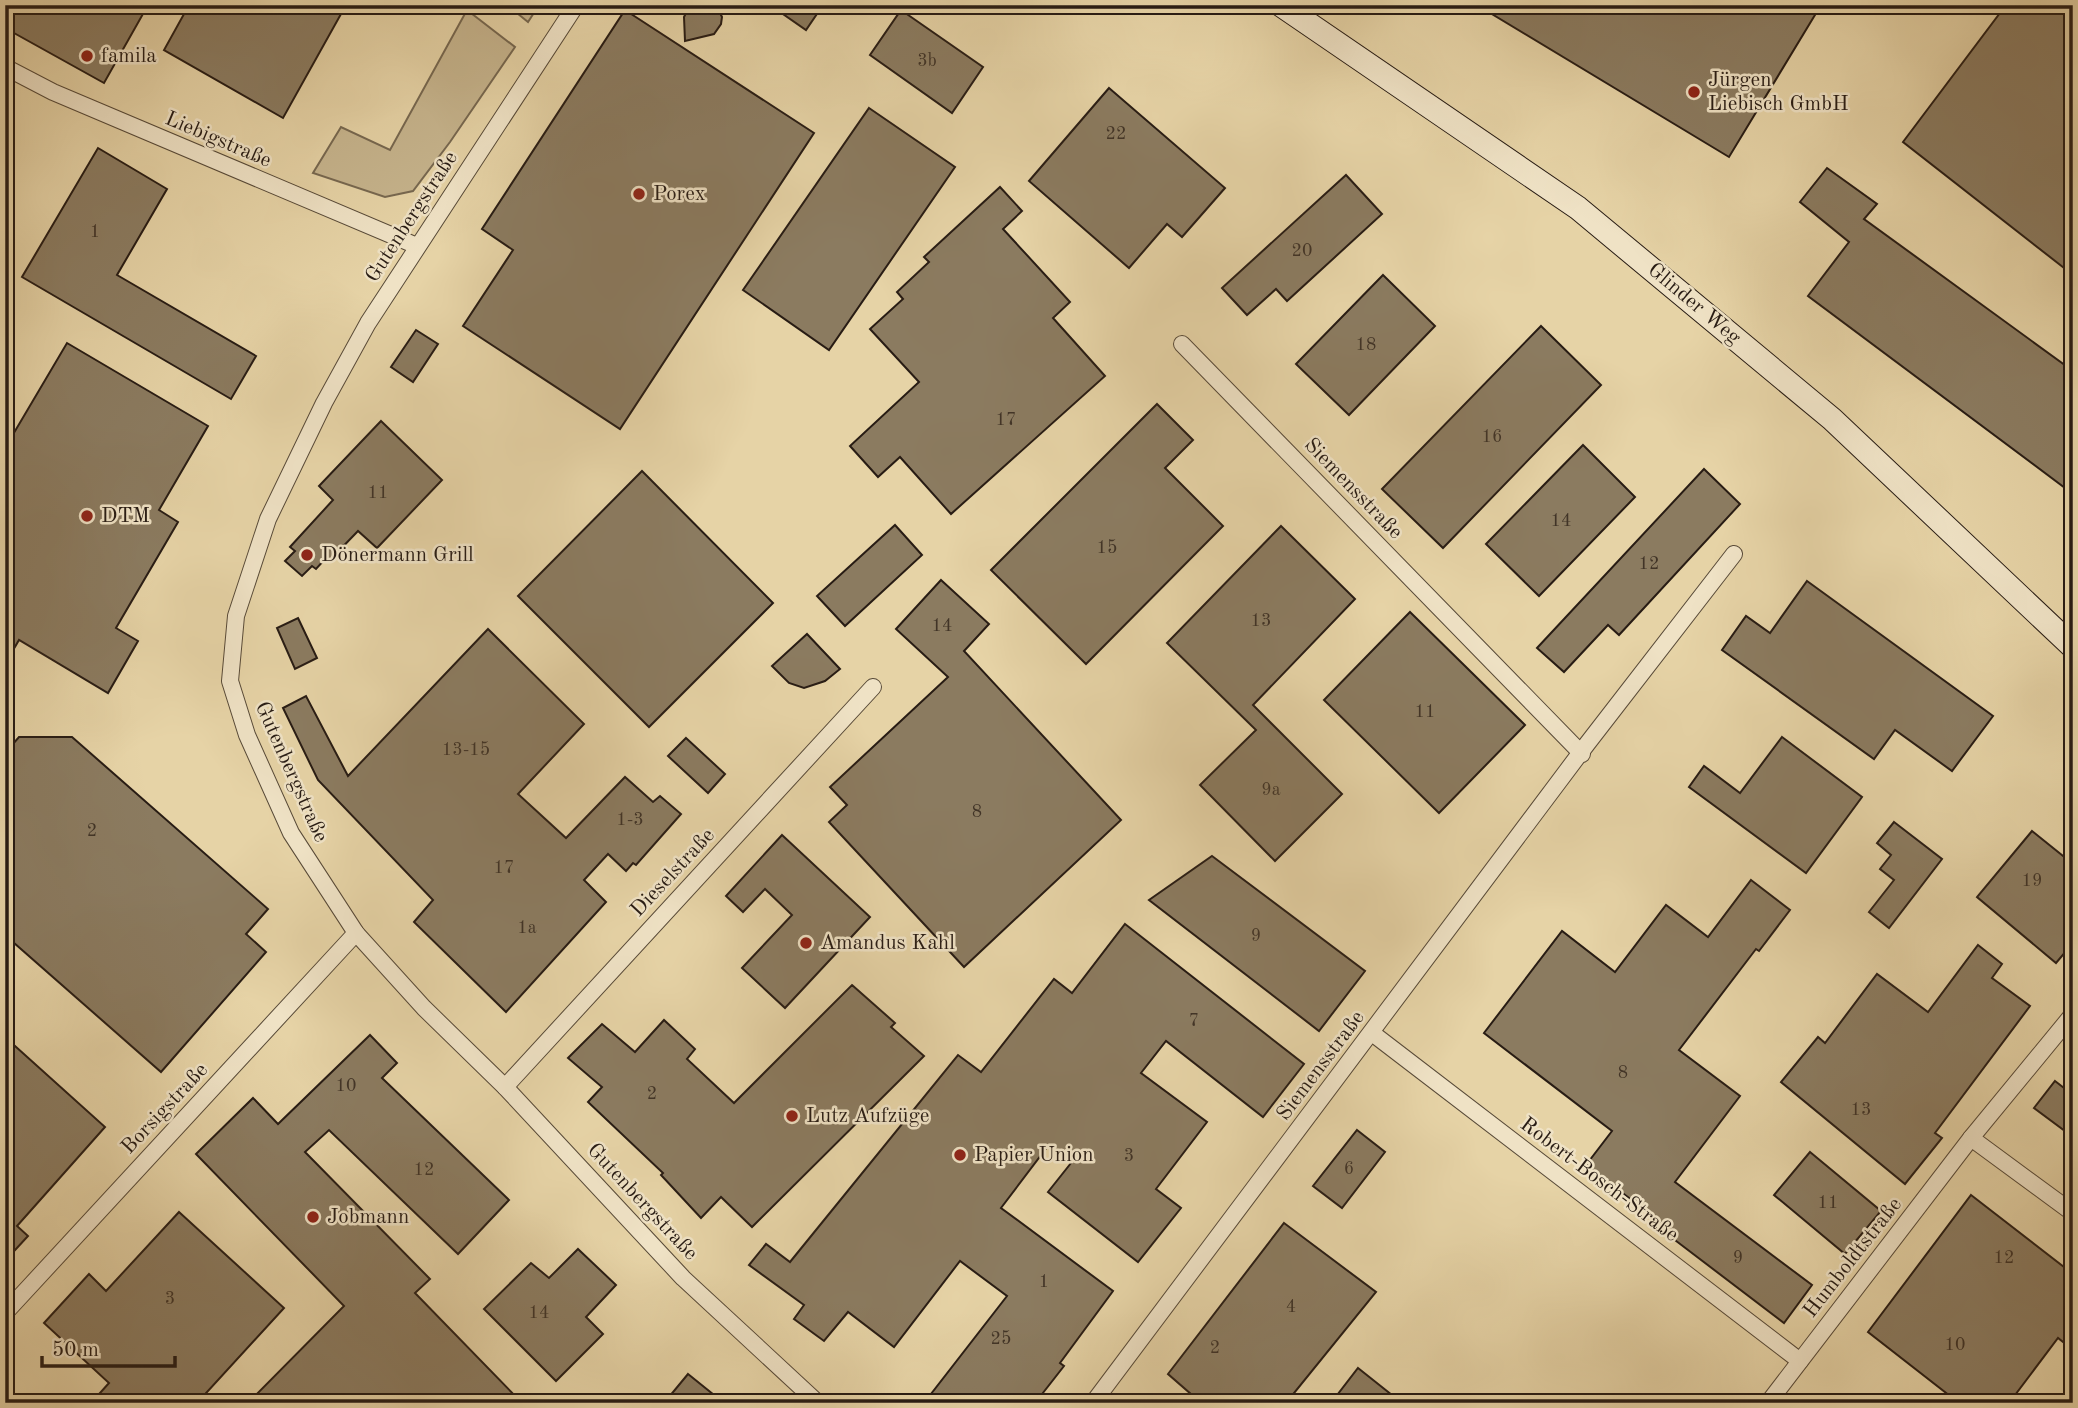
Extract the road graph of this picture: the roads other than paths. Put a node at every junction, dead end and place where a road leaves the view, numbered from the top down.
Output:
1 (576, 5) edge
2 (1281, 5) edge
3 (5, 67) edge
4 (418, 246) junction
5 (1182, 344) dead end
6 (1734, 554) dead end
7 (2073, 647) edge
8 (873, 687) dead end
9 (1583, 754) junction
10 (356, 933) junction
11 (2073, 1014) edge
12 (1372, 1033) junction
13 (505, 1087) junction
14 (1971, 1139) junction
15 (2073, 1213) edge
16 (5, 1313) edge
17 (1800, 1361) junction
18 (818, 1403) edge
19 (1093, 1403) edge
20 (1768, 1403) edge

1 - 4 street, Gutenbergstraße
2 - 7 main road, Glinder Weg
3 - 4 street, Liebigstraße
4 - 10 street, Gutenbergstraße
5 - 9 street, Siemensstraße
6 - 9 street, Siemensstraße
8 - 13 street, Dieselstraße
9 - 12 street, Siemensstraße
10 - 13 street, Gutenbergstraße
10 - 16 street, Borsigstraße
11 - 14 street, Humboldtstraße
12 - 17 street, Robert-Bosch-Straße
12 - 19 street, Siemensstraße
13 - 18 street, Gutenbergstraße
14 - 15 street
14 - 17 street, Humboldtstraße
17 - 20 street, Humboldtstraße

